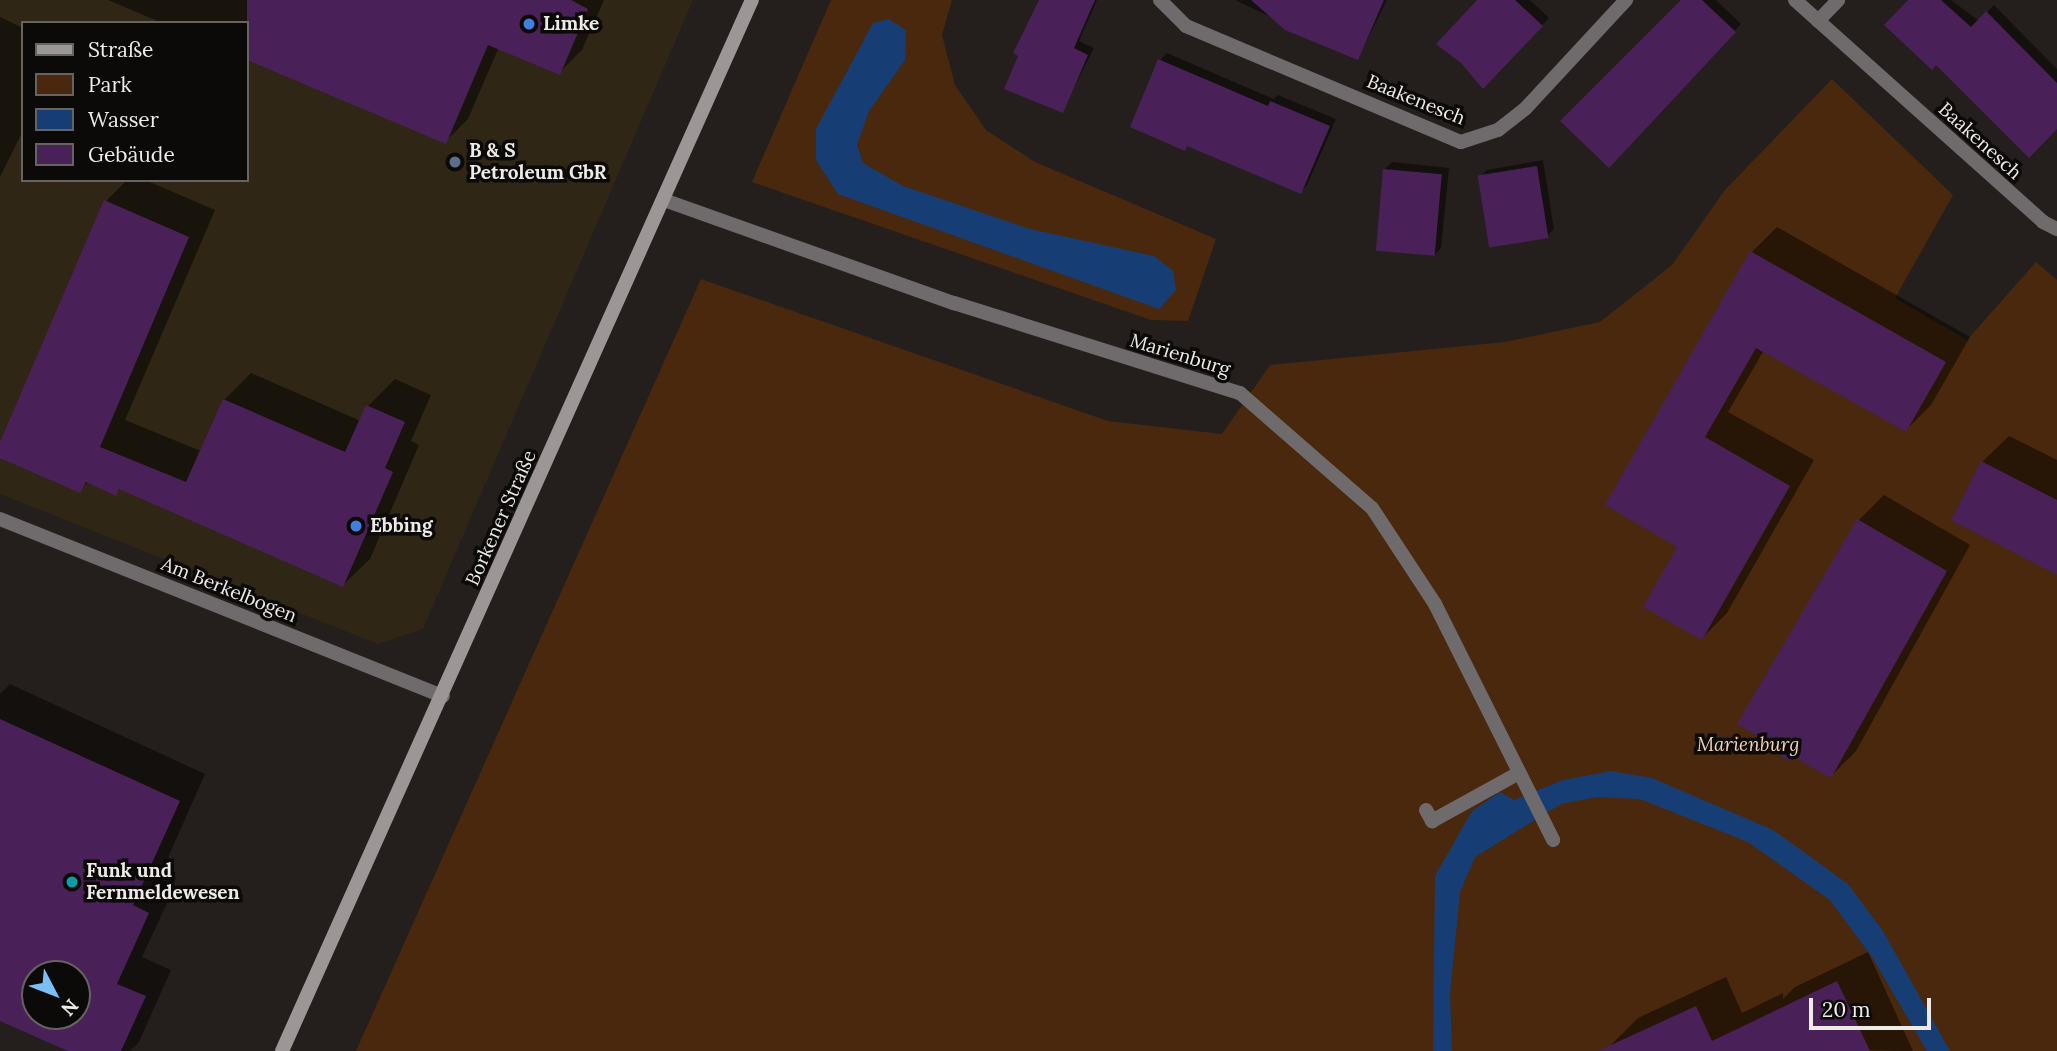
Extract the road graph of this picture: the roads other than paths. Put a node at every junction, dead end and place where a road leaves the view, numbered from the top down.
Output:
1 (752, 0) edge
2 (1160, 0) edge
3 (1626, 0) edge
4 (1796, 0) edge
5 (1838, 0) edge
6 (1818, 21) junction
7 (664, 200) junction
8 (2057, 229) edge
9 (0, 519) edge
10 (443, 696) junction
11 (1520, 773) junction
12 (1426, 810) dead end
13 (1553, 840) dead end
14 (282, 1051) edge

1 - 7 street, Borkener Straße
2 - 3 street, Baakenesch
4 - 6 street, Baakenesch
5 - 6 street
6 - 8 street, Baakenesch
7 - 10 street, Borkener Straße
7 - 11 street, Marienburg
9 - 10 street, Am Berkelbogen
10 - 14 street, Borkener Straße
11 - 12 street
11 - 13 street, Marienburg

